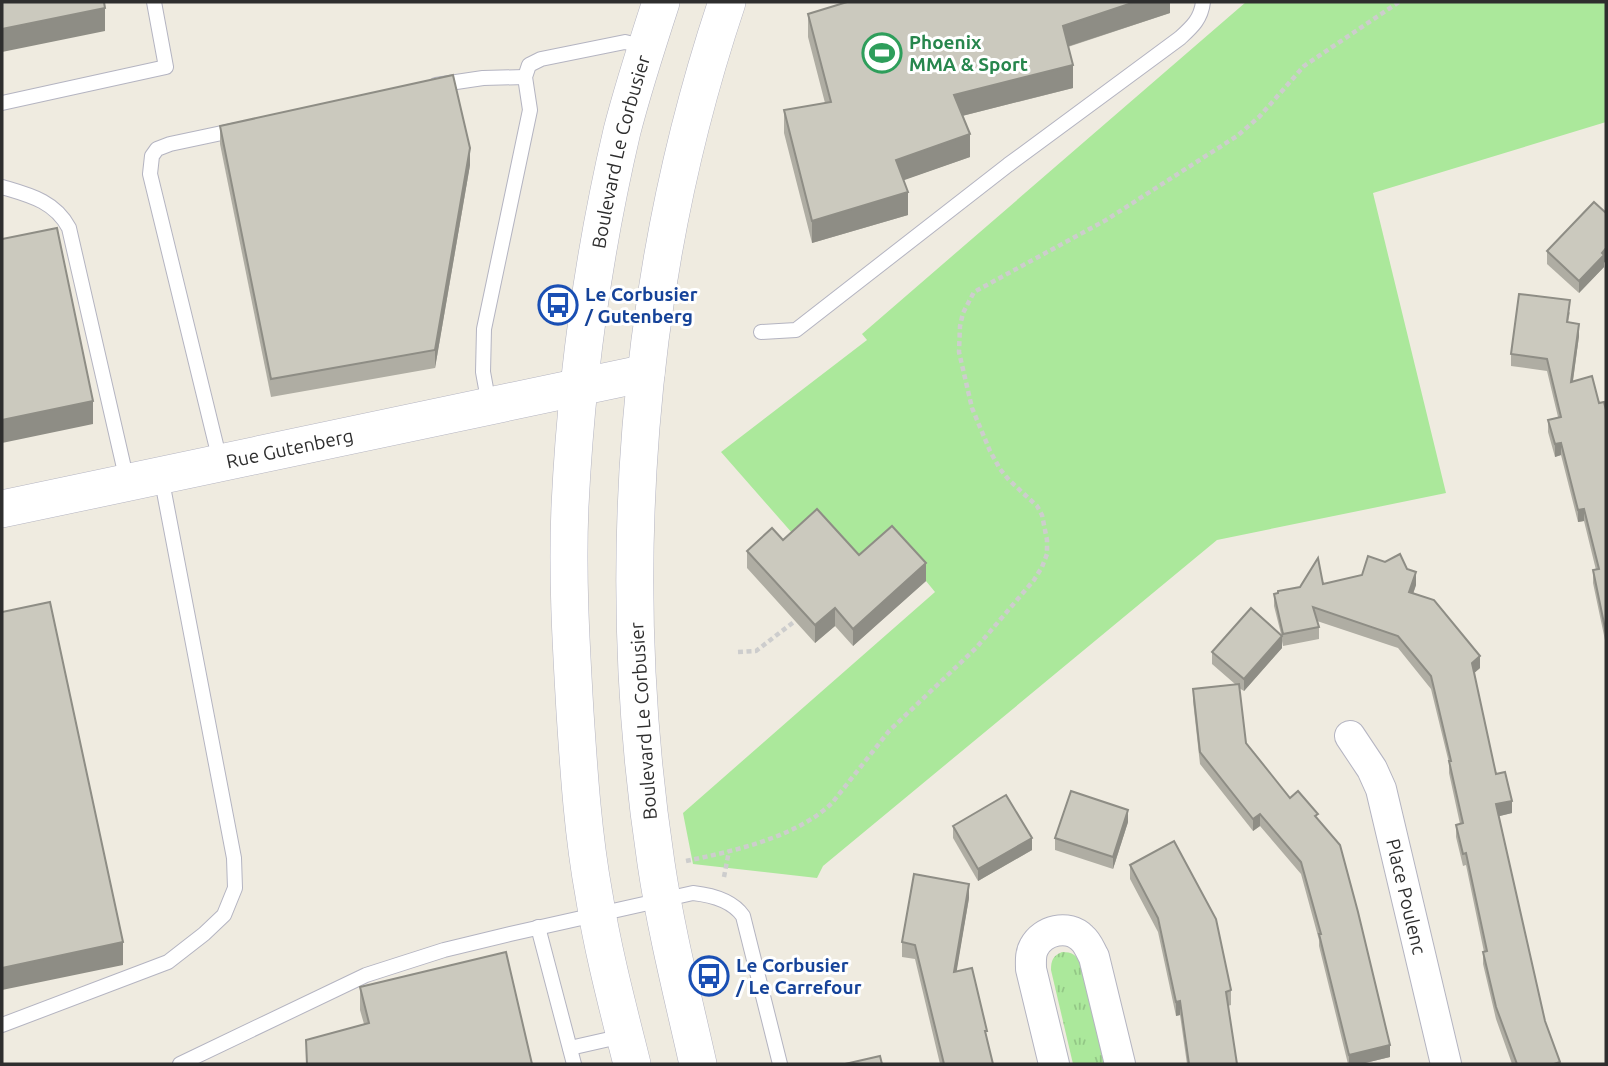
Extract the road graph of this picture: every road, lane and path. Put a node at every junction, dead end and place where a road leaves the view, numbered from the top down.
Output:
1 (154, 2) edge
2 (661, 2) edge
3 (727, 2) edge
4 (1203, 2) edge
5 (1399, 2) edge
6 (646, 47) junction
7 (525, 77) junction
8 (423, 88) edge
9 (2, 103) edge
10 (250, 127) edge
11 (2, 187) edge
12 (761, 332) dead end
13 (646, 373) junction
14 (578, 388) junction
15 (489, 406) junction
16 (220, 462) junction
17 (144, 479) junction
18 (2, 509) edge
19 (795, 621) edge
20 (738, 652) dead end
21 (1350, 736) dead end
22 (729, 850) junction
23 (688, 860) dead end
24 (723, 880) dead end
25 (662, 899) junction
26 (597, 915) junction
27 (538, 927) junction
28 (2, 1025) edge
29 (570, 1048) junction
30 (628, 1050) edge
31 (180, 1064) edge
32 (574, 1064) edge
33 (698, 1064) edge
34 (780, 1064) edge
35 (1054, 1064) edge
36 (1120, 1064) edge
37 (1446, 1064) edge

1 - 9 lane
2 - 6 street, Boulevard Le Corbusier
3 - 13 street, Boulevard Le Corbusier
4 - 12 lane
5 - 22 path
6 - 7 lane
6 - 14 street, Boulevard Le Corbusier
7 - 8 lane
7 - 15 lane
10 - 16 lane
11 - 17 lane
13 - 14 street
13 - 25 street, Boulevard Le Corbusier
14 - 15 street, Rue Gutenberg
14 - 26 street, Boulevard Le Corbusier
15 - 16 street, Rue Gutenberg
16 - 17 street, Rue Gutenberg
17 - 18 street, Rue Gutenberg
17 - 28 lane
19 - 20 path
21 - 37 street, Place Poulenc
22 - 23 path
22 - 24 path
25 - 26 lane
25 - 33 street, Boulevard Le Corbusier
25 - 34 lane
26 - 27 lane
26 - 30 street, Boulevard Le Corbusier
27 - 29 lane
27 - 31 lane
29 - 30 lane
29 - 32 lane
35 - 36 street

